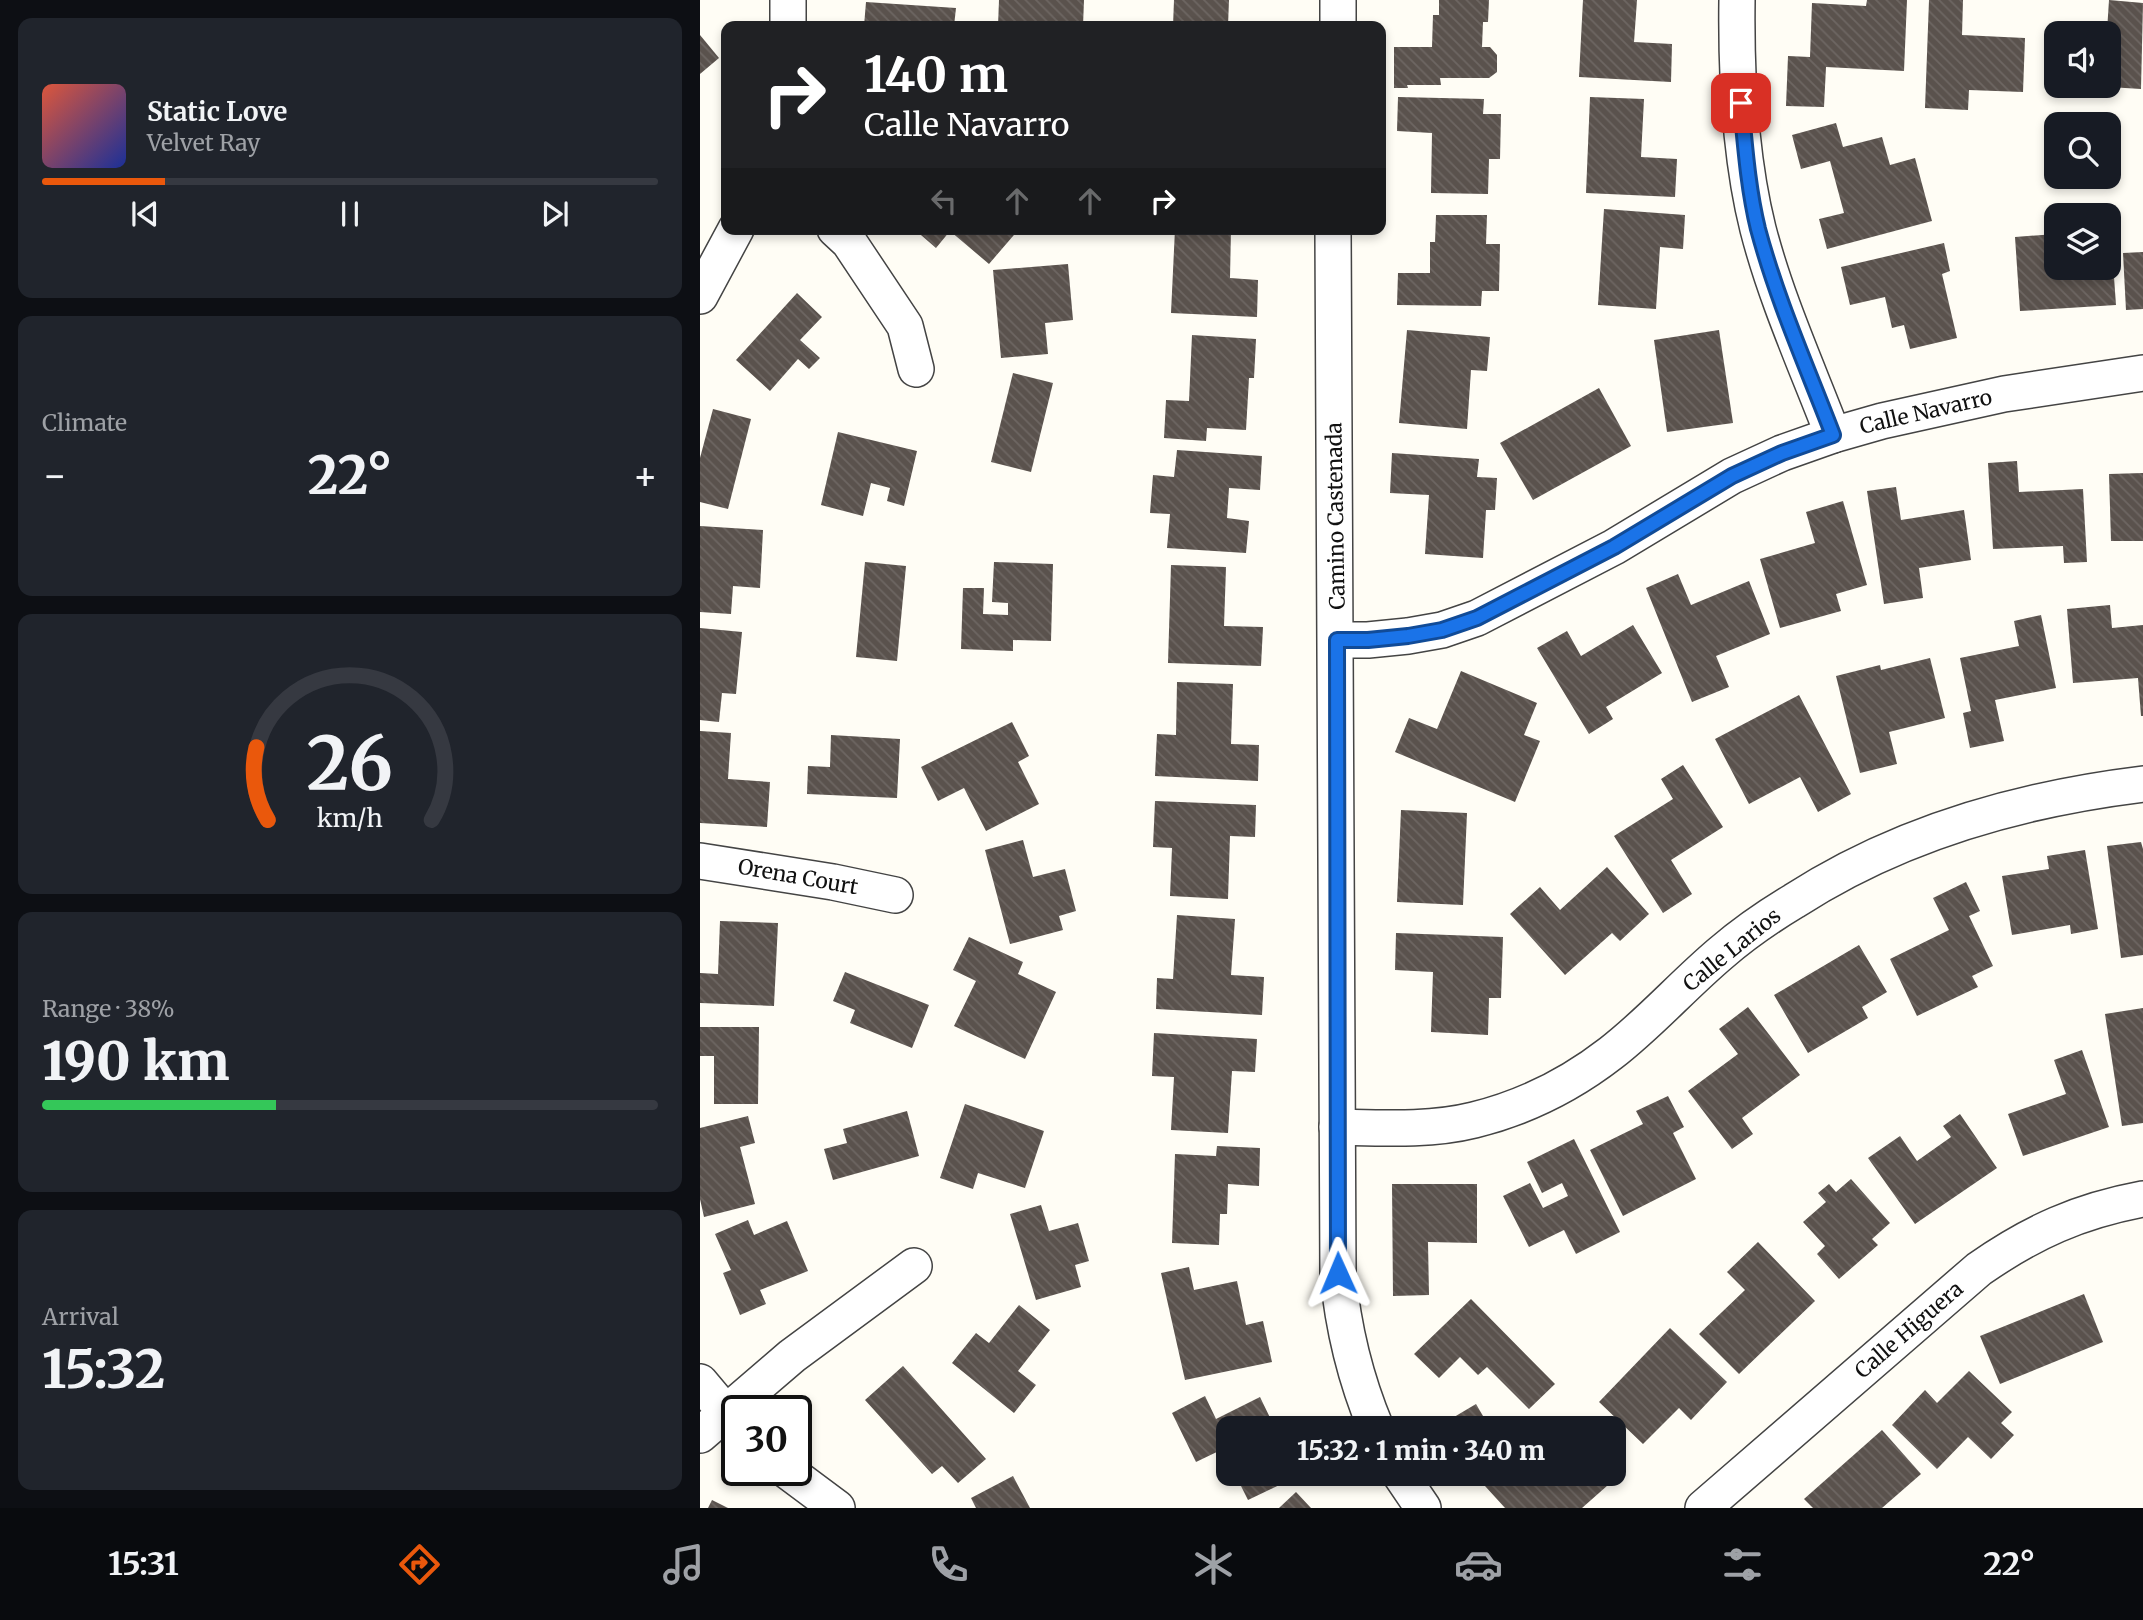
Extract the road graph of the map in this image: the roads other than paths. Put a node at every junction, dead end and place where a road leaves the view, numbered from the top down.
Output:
1 (788, 0) edge
2 (1338, 0) edge
3 (1737, 0) edge
4 (788, 21) edge
5 (1338, 21) edge
6 (733, 235) edge
7 (841, 235) edge
8 (1333, 235) edge
9 (700, 296) edge
10 (916, 369) dead end
11 (2143, 373) edge
12 (1833, 435) junction
13 (1337, 640) junction
14 (2143, 784) edge
15 (700, 861) edge
16 (895, 895) dead end
17 (1337, 1126) junction
18 (2143, 1199) edge
19 (914, 1266) dead end
20 (700, 1382) edge
21 (752, 1395) edge
22 (1372, 1416) edge
23 (721, 1425) edge
24 (807, 1486) edge
25 (1408, 1486) edge
26 (837, 1508) edge
27 (1423, 1508) edge
28 (1703, 1508) edge

1 - 4 street
2 - 5 street
3 - 12 street
6 - 9 street
7 - 10 street
8 - 13 street, Camino Castenada
11 - 12 street, Calle Navarro
12 - 13 street, Calle Navarro
13 - 17 street, Camino Castenada
14 - 17 street, Calle Larios
15 - 16 street, Orena Court
17 - 22 street, Camino Castenada
18 - 28 street, Calle Higuera
19 - 21 street
20 - 23 street
24 - 26 street
25 - 27 street

